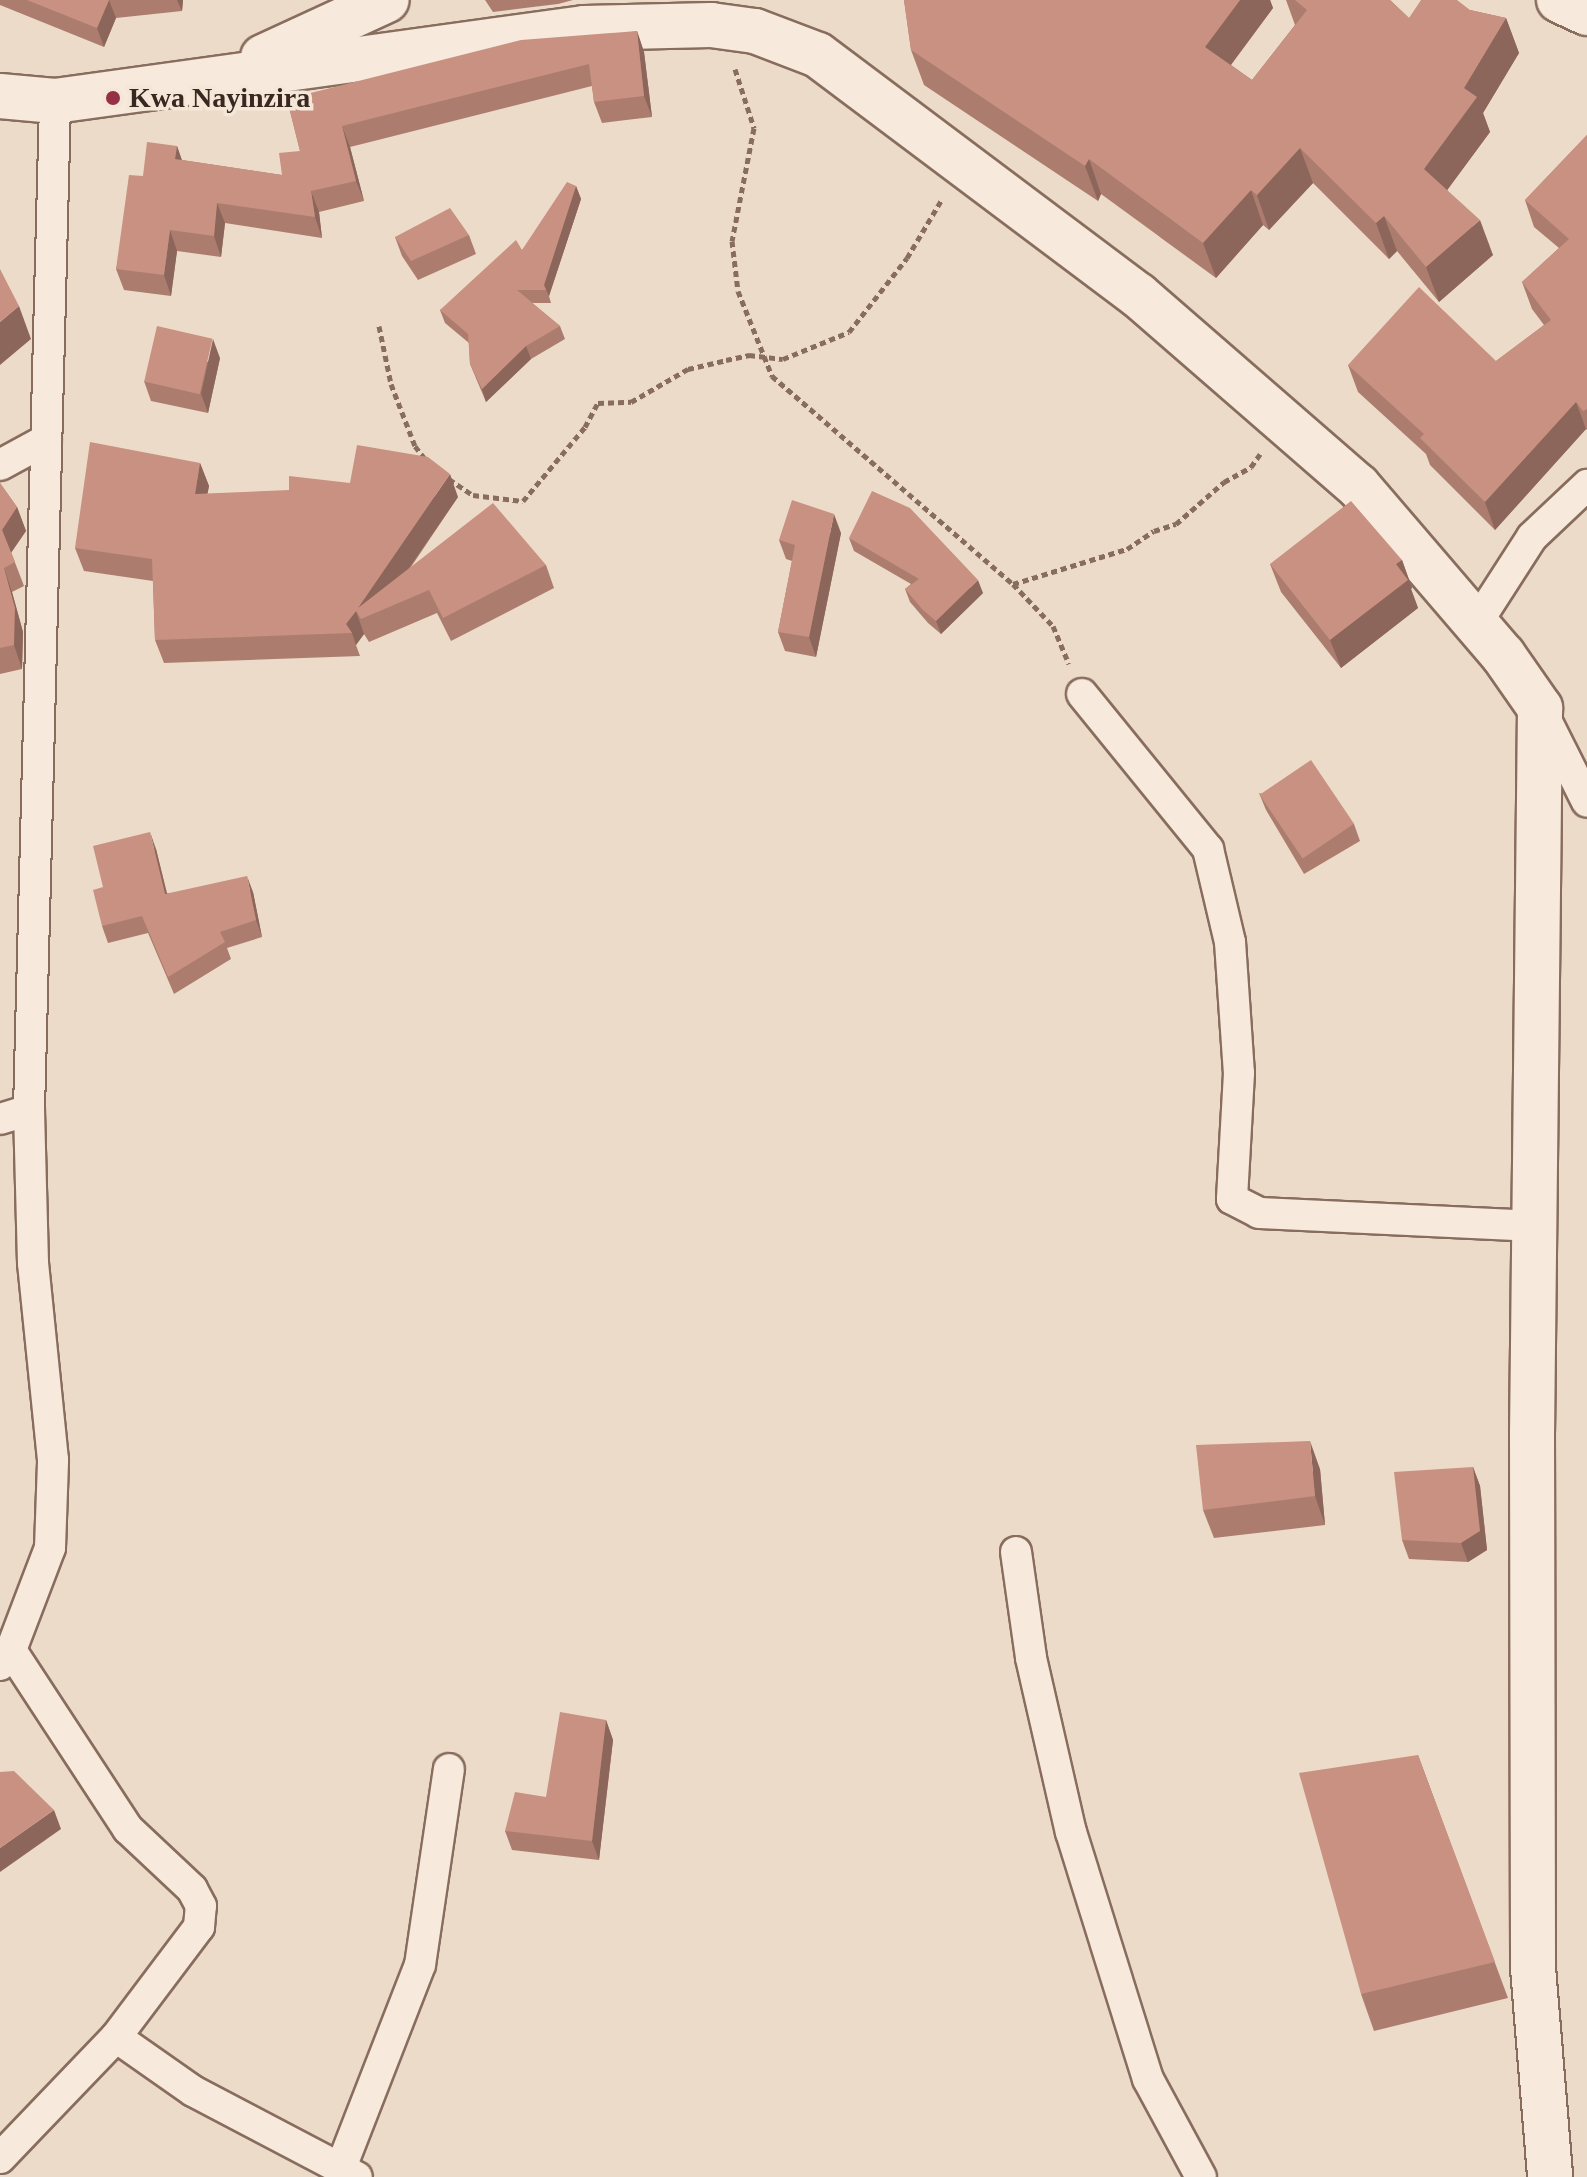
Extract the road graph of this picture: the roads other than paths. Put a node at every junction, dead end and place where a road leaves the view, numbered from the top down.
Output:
1 (1559, 0) edge
2 (371, 3) edge
3 (1587, 13) edge
4 (176, 85) junction
5 (0, 96) edge
6 (55, 101) junction
7 (46, 440) junction
8 (0, 465) edge
9 (1587, 485) edge
10 (1476, 624) junction
11 (1082, 694) road end
12 (1540, 708) junction
13 (1587, 802) edge
14 (29, 1110) junction
15 (0, 1119) edge
16 (1537, 1226) junction
17 (1016, 1552) dead end
18 (6, 1658) edge
19 (449, 1769) dead end
20 (116, 2037) junction
21 (0, 2158) edge
22 (349, 2174) edge
23 (1201, 2177) edge
24 (1550, 2177) edge

1 - 3 street
2 - 4 street
4 - 6 street
4 - 10 street
5 - 6 street
6 - 7 street
7 - 8 street
7 - 14 street
9 - 10 street
10 - 12 street
11 - 16 street
12 - 13 street
12 - 16 street
14 - 15 street
14 - 18 street
16 - 24 street
17 - 23 street
18 - 20 street
19 - 22 street
20 - 21 street
20 - 22 street

